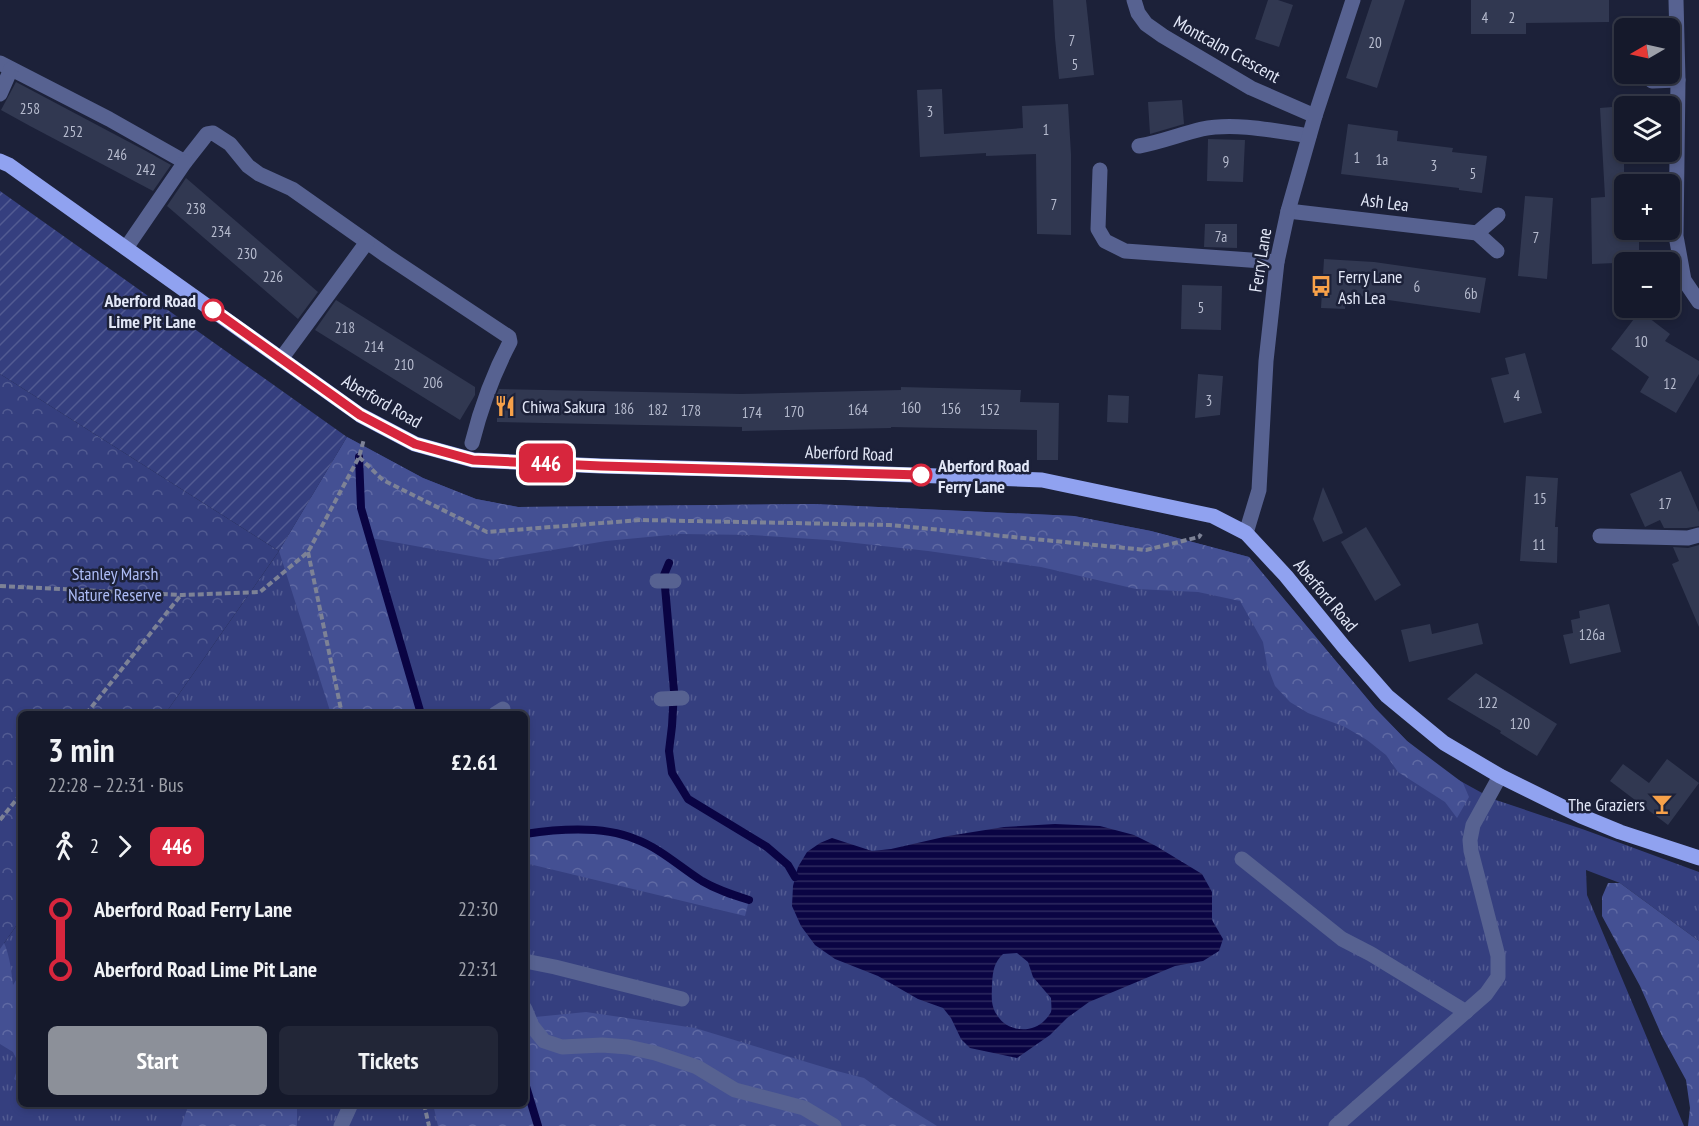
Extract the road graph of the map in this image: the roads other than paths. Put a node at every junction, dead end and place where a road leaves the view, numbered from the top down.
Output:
1 (1134, 0) edge
2 (1353, 0) edge
3 (1676, 0) edge
4 (1676, 18) edge
5 (6, 66) edge
6 (1678, 84) edge
7 (0, 94) edge
8 (1315, 116) junction
9 (1309, 136) junction
10 (1139, 146) dead end
11 (0, 161) edge
12 (185, 162) junction
13 (1100, 170) dead end
14 (1288, 211) junction
15 (1498, 215) dead end
16 (1477, 232) junction
17 (368, 242) junction
18 (126, 248) junction
19 (1497, 251) dead end
20 (1277, 262) junction
21 (1699, 302) edge
22 (281, 359) junction
23 (472, 443) dead end
24 (1246, 533) junction
25 (1699, 535) edge
26 (1600, 536) dead end
27 (674, 580) dead end
28 (657, 581) dead end
29 (682, 698) dead end
30 (661, 699) dead end
31 (1500, 776) junction
32 (1699, 858) edge
33 (1242, 860) dead end
34 (528, 966) edge
35 (682, 999) dead end
36 (1466, 1012) junction
37 (528, 1016) edge
38 (350, 1107) edge
39 (341, 1126) edge
40 (834, 1126) edge
41 (1336, 1126) edge

1 - 8 street, Montcalm Crescent
2 - 8 street, Ferry Lane
3 - 4 street
5 - 7 street
5 - 12 street
6 - 21 street
8 - 9 street, Ferry Lane
9 - 10 street
9 - 14 street, Ferry Lane
11 - 18 main road, Aberford Road
12 - 17 street
12 - 18 street
13 - 20 street
14 - 16 street, Ash Lea
14 - 20 street, Ferry Lane
15 - 16 street
16 - 19 street
17 - 22 street
17 - 23 street
18 - 22 main road, Aberford Road
20 - 24 street, Ferry Lane
22 - 24 main road, Aberford Road
24 - 31 main road, Aberford Road
25 - 26 street
27 - 28 street
29 - 30 street
31 - 32 main road, Aberford Road
31 - 36 street
33 - 36 street
34 - 35 street
36 - 41 street
37 - 40 street
38 - 39 street

